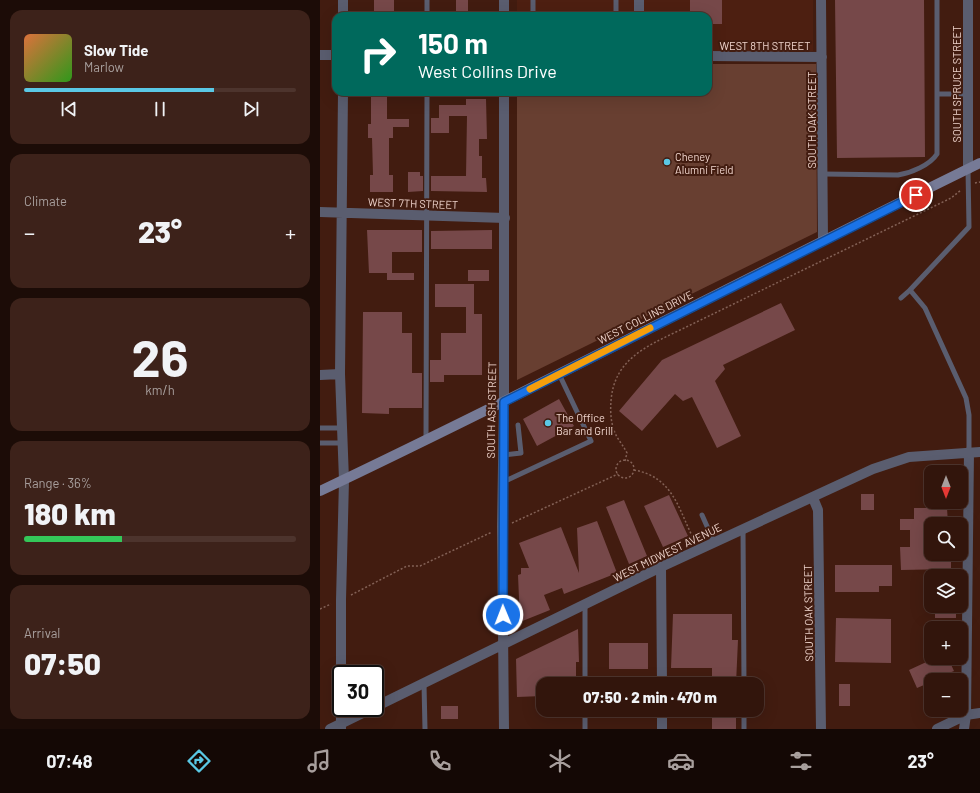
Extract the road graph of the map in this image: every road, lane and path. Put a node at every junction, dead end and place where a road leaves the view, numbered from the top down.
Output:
1 (343, 0) edge
2 (426, 0) edge
3 (504, 0) edge
4 (533, 0) edge
5 (616, 0) edge
6 (639, 0) edge
7 (821, 0) edge
8 (937, 0) edge
9 (968, 0) edge
10 (343, 12) edge
11 (427, 12) edge
12 (504, 12) edge
13 (533, 12) edge
14 (616, 12) edge
15 (639, 12) edge
16 (320, 55) edge
17 (332, 55) edge
18 (712, 56) edge
19 (822, 57) junction
20 (937, 94) junction
21 (968, 94) junction
22 (343, 96) edge
23 (427, 96) edge
24 (504, 96) edge
25 (980, 163) edge
26 (968, 169) junction
27 (823, 174) junction
28 (980, 182) edge
29 (968, 186) junction
30 (320, 212) edge
31 (340, 212) junction
32 (427, 216) junction
33 (505, 218) junction
34 (823, 240) junction
35 (910, 290) junction
36 (902, 298) dead end
37 (340, 374) junction
38 (559, 374) junction
39 (320, 375) edge
40 (504, 402) junction
41 (518, 425) dead end
42 (320, 428) edge
43 (342, 428) junction
44 (426, 439) junction
45 (320, 443) edge
46 (343, 443) junction
47 (969, 452) junction
48 (980, 452) edge
49 (503, 455) junction
50 (625, 461) junction
51 (634, 470) junction
52 (618, 474) junction
53 (344, 480) junction
54 (503, 482) junction
55 (320, 491) edge
56 (813, 498) junction
57 (702, 515) dead end
58 (502, 527) junction
59 (743, 529) junction
60 (694, 541) dead end
61 (714, 542) junction
62 (661, 567) junction
63 (341, 600) junction
64 (585, 605) junction
65 (320, 609) edge
66 (503, 646) junction
67 (966, 673) edge
68 (585, 677) edge
69 (662, 677) edge
70 (744, 677) edge
71 (424, 684) junction
72 (384, 703) edge
73 (980, 713) edge
74 (968, 716) edge
75 (358, 717) edge
76 (585, 717) edge
77 (662, 717) edge
78 (744, 717) edge
79 (964, 717) edge
80 (966, 717) edge
81 (341, 726) edge
82 (330, 729) edge
83 (425, 729) edge
84 (504, 729) edge
85 (585, 729) edge
86 (662, 729) edge
87 (744, 729) edge
88 (821, 729) edge
89 (937, 729) edge
90 (964, 729) edge

1 - 10 street
2 - 11 lane
3 - 12 street
4 - 13 lane
5 - 14 lane
6 - 15 street
7 - 19 street, SOUTH OAK STREET
8 - 20 lane
9 - 21 street, SOUTH SPRUCE STREET
16 - 17 street
18 - 19 street, WEST 8TH STREET
19 - 27 street, SOUTH OAK STREET
20 - 21 lane
20 - 27 lane
21 - 26 street, SOUTH SPRUCE STREET
22 - 31 street
23 - 32 lane
24 - 33 street, SOUTH ASH STREET
25 - 26 main road, WEST COLLINS DRIVE
26 - 29 lane
26 - 34 main road, WEST COLLINS DRIVE
27 - 34 street, SOUTH OAK STREET
28 - 29 path
29 - 35 lane
29 - 50 path
30 - 31 street, WEST 7TH STREET
31 - 32 street, WEST 7TH STREET
31 - 37 street
32 - 33 street, WEST 7TH STREET
32 - 44 lane
33 - 40 street, SOUTH ASH STREET
34 - 38 main road, WEST COLLINS DRIVE
35 - 36 lane
35 - 47 lane
37 - 39 street
37 - 43 street
38 - 40 main road, WEST COLLINS DRIVE
38 - 54 lane
40 - 44 main road, WEST COLLINS DRIVE
40 - 49 street, SOUTH ASH STREET
41 - 49 lane
42 - 43 lane
43 - 46 street
44 - 53 main road, WEST COLLINS DRIVE
45 - 46 lane
46 - 53 street
47 - 48 street, WEST MIDWEST AVENUE
47 - 56 street, WEST MIDWEST AVENUE
47 - 67 street
49 - 54 street, SOUTH ASH STREET
50 - 51 path
50 - 52 path
51 - 52 path
51 - 60 path
52 - 58 path
53 - 55 main road, WEST COLLINS DRIVE
53 - 63 street
54 - 58 street, SOUTH ASH STREET
56 - 59 street, WEST MIDWEST AVENUE
56 - 88 street, SOUTH OAK STREET
57 - 61 lane
58 - 63 path
58 - 66 street, SOUTH ASH STREET
59 - 61 street, WEST MIDWEST AVENUE
59 - 70 lane
61 - 62 street, WEST MIDWEST AVENUE
62 - 64 street, WEST MIDWEST AVENUE
62 - 69 street
63 - 65 path
63 - 81 street
64 - 66 street, WEST MIDWEST AVENUE
64 - 68 lane
66 - 71 street, WEST MIDWEST AVENUE
66 - 84 street, SOUTH ASH STREET
71 - 72 street, WEST MIDWEST AVENUE
71 - 83 lane
73 - 74 street
75 - 81 street, WEST MIDWEST AVENUE
76 - 85 lane
77 - 86 street
78 - 87 lane
79 - 89 street
80 - 90 street
81 - 82 street, WEST MIDWEST AVENUE

